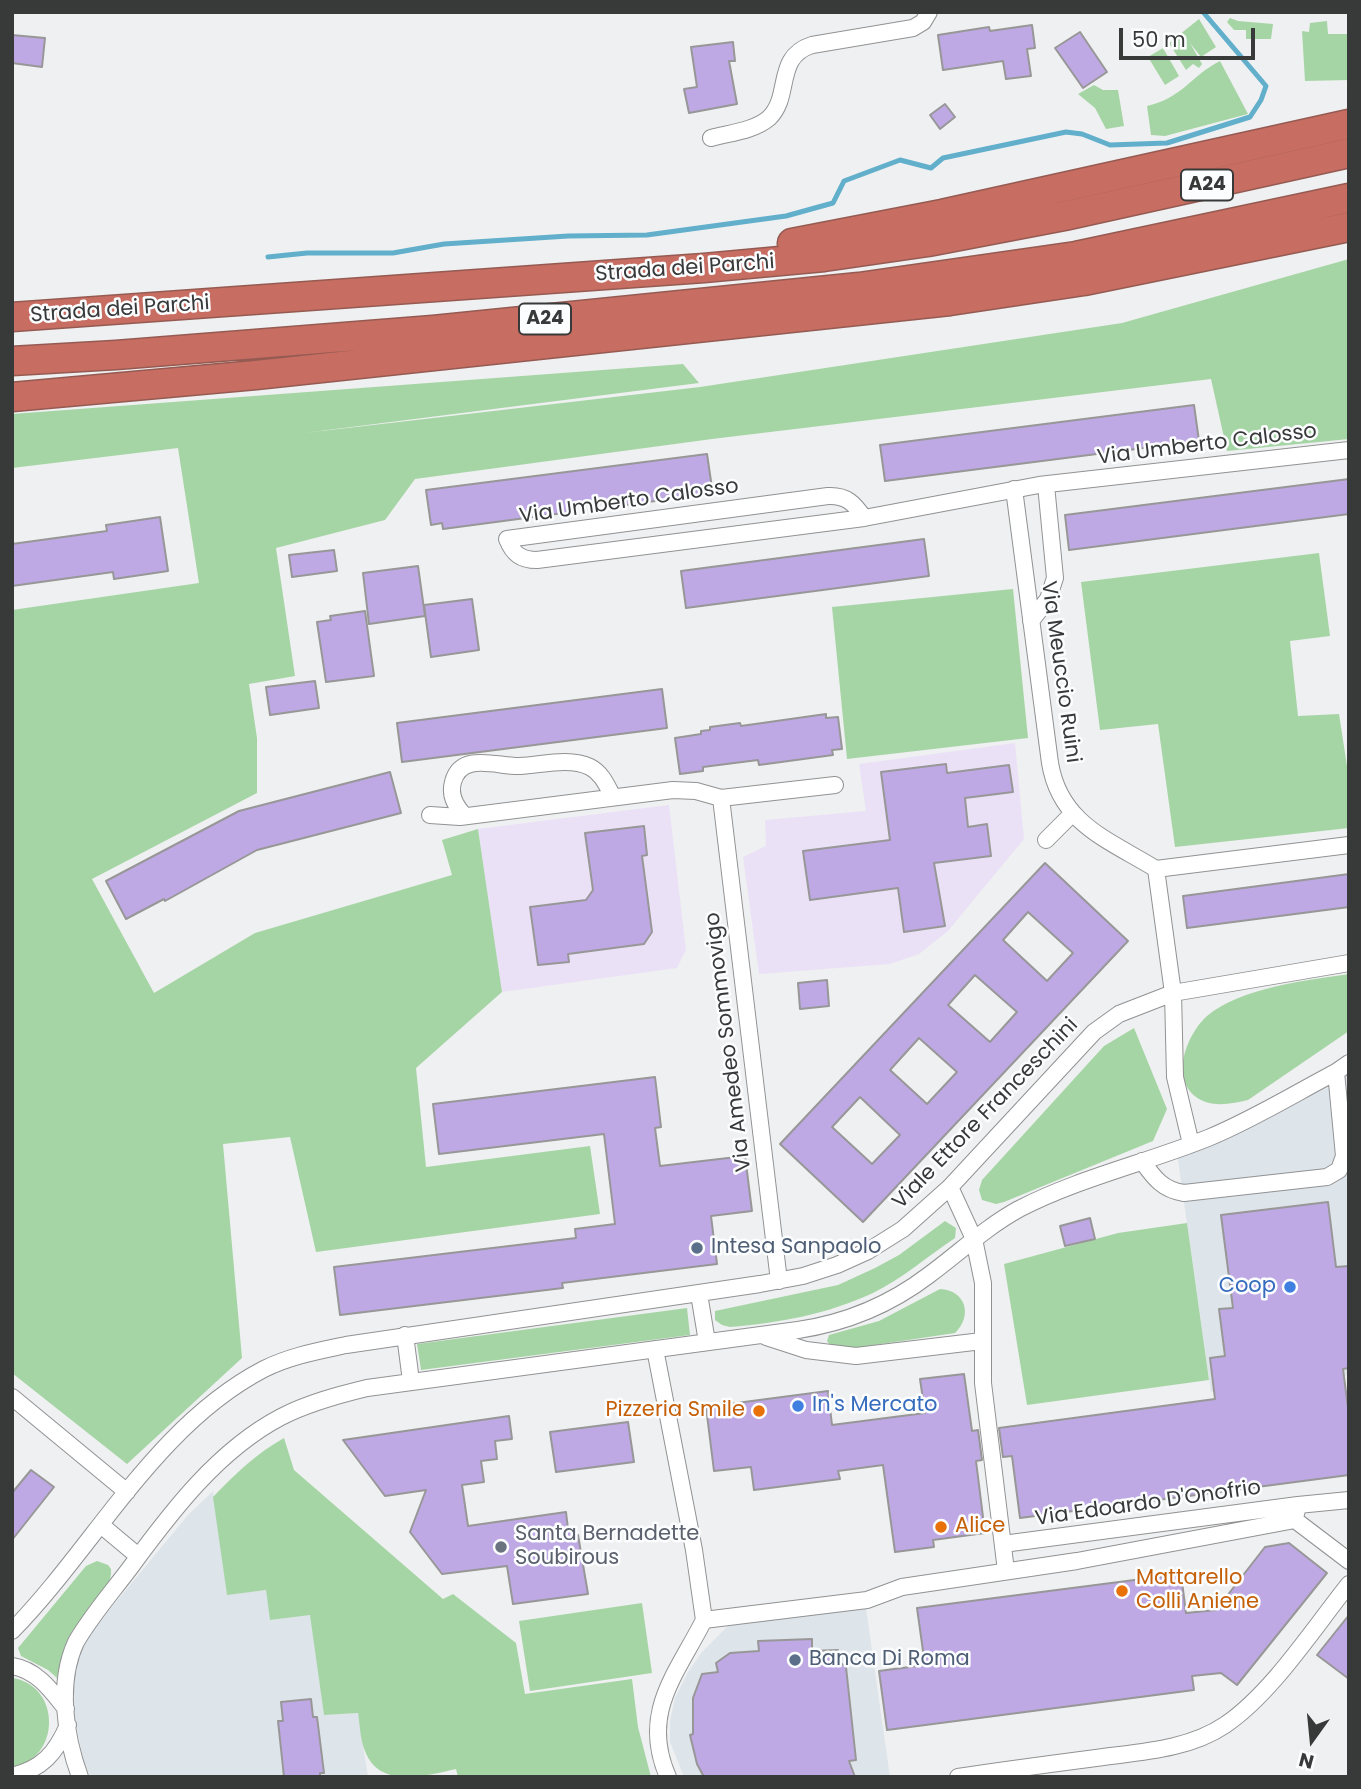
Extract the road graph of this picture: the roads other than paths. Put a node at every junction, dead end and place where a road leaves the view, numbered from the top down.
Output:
1 (929, 12) edge
2 (1349, 124) edge
3 (711, 138) dead end
4 (1349, 153) edge
5 (1349, 198) edge
6 (1349, 227) edge
7 (631, 273) junction
8 (12, 317) edge
9 (12, 361) edge
10 (12, 397) edge
11 (1349, 450) edge
12 (1046, 485) junction
13 (1014, 489) junction
14 (708, 512) junction
15 (864, 518) junction
16 (712, 537) junction
17 (1031, 621) junction
18 (835, 785) dead end
19 (613, 797) junction
20 (721, 798) junction
21 (1072, 814) junction
22 (430, 815) dead end
23 (465, 816) junction
24 (1046, 840) dead end
25 (1349, 845) edge
26 (1156, 869) junction
27 (1349, 963) edge
28 (1172, 993) junction
29 (1342, 1067) edge
30 (1191, 1144) junction
31 (1142, 1161) junction
32 (950, 1186) junction
33 (974, 1239) junction
34 (779, 1281) junction
35 (699, 1294) junction
36 (405, 1335) junction
37 (760, 1335) junction
38 (708, 1342) junction
39 (982, 1342) junction
40 (655, 1349) junction
41 (411, 1381) junction
42 (12, 1397) edge
43 (127, 1492) junction
44 (1349, 1500) edge
45 (1297, 1513) junction
46 (100, 1525) junction
47 (1003, 1544) junction
48 (138, 1556) junction
49 (1349, 1561) edge
50 (1006, 1571) junction
51 (1349, 1584) edge
52 (704, 1620) junction
53 (12, 1631) edge
54 (12, 1666) edge
55 (66, 1709) junction
56 (68, 1726) junction
57 (12, 1776) edge
58 (80, 1777) edge
59 (668, 1777) edge
60 (958, 1777) edge

1 - 3 street
2 - 7 highway
4 - 7 highway, Strada dei Parchi / A24
5 - 9 highway, Strada dei Parchi / A24
6 - 10 highway
7 - 8 highway, Strada dei Parchi / A24
11 - 12 street, Via Umberto Calosso
12 - 13 street, Via Umberto Calosso
12 - 17 street
13 - 15 street, Via Umberto Calosso
13 - 17 street, Via Meuccio Ruini
14 - 15 street, Via Umberto Calosso
14 - 16 street
14 - 16 street, Via Umberto Calosso
15 - 16 street, Via Umberto Calosso
17 - 21 street, Via Meuccio Ruini
18 - 20 street
19 - 20 street
19 - 23 street
19 - 23 street
20 - 34 street, Via Amedeo Sommovigo
21 - 24 street
21 - 26 street, Via Meuccio Ruini
22 - 23 street
25 - 26 street
26 - 28 street
27 - 28 street, Viale Ettore Franceschini
28 - 30 street
28 - 32 street, Viale Ettore Franceschini
29 - 30 street
29 - 31 street
30 - 31 street
31 - 33 street
32 - 33 street
32 - 34 street, Viale Ettore Franceschini
33 - 37 street
33 - 39 street
34 - 35 street, Viale Ettore Franceschini
35 - 36 street, Viale Ettore Franceschini
35 - 38 street
36 - 41 street
36 - 43 street, Viale Ettore Franceschini
37 - 38 street
37 - 39 street
38 - 40 street
39 - 47 street
40 - 41 street
40 - 52 street
41 - 48 street
42 - 43 street
43 - 46 street, Viale Ettore Franceschini
44 - 45 street, Via Edoardo D'Onofrio
45 - 47 street, Via Edoardo D'Onofrio
45 - 49 street
45 - 50 street, Via Edoardo D'Onofrio
46 - 48 street
46 - 53 street, Viale Ettore Franceschini
47 - 50 street
48 - 55 street
50 - 52 street, Via Edoardo D'Onofrio
51 - 60 street
52 - 59 street
54 - 55 street
55 - 56 street
56 - 57 street
56 - 58 street

